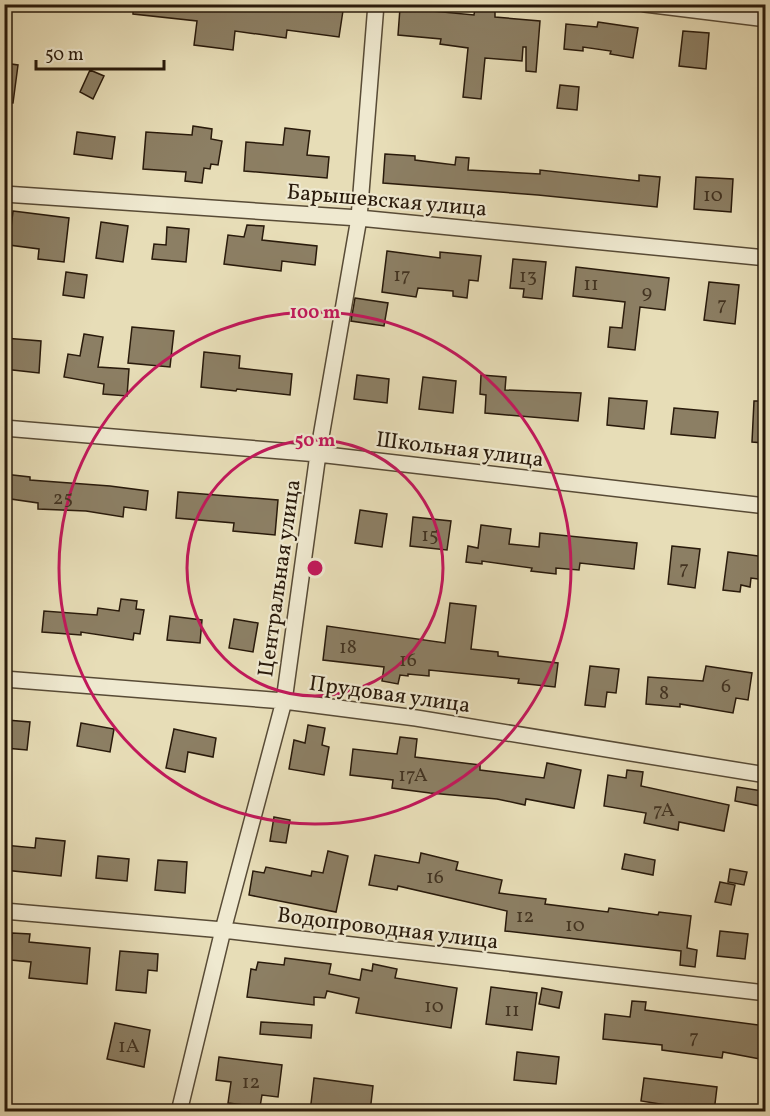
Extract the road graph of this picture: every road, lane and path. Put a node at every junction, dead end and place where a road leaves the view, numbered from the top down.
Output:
1 (376, 4) edge
2 (645, 4) edge
3 (765, 19) edge
4 (4, 194) edge
5 (359, 218) junction
6 (765, 258) edge
7 (4, 428) edge
8 (318, 453) junction
9 (765, 507) edge
10 (4, 679) edge
11 (284, 701) junction
12 (765, 775) edge
13 (4, 911) edge
14 (223, 930) junction
15 (765, 993) edge
16 (178, 1112) edge

1 - 5 street, Центральная улица
2 - 3 street
4 - 5 street, Барышевская улица
5 - 6 street, Барышевская улица
5 - 8 street, Центральная улица
7 - 8 street, Школьная улица
8 - 9 street, Школьная улица
8 - 11 street, Центральная улица
10 - 11 street, Прудовая улица
11 - 12 street, Прудовая улица
11 - 14 street, Центральная улица
13 - 14 street, Водопроводная улица
14 - 15 street, Водопроводная улица
14 - 16 street, Центральная улица

